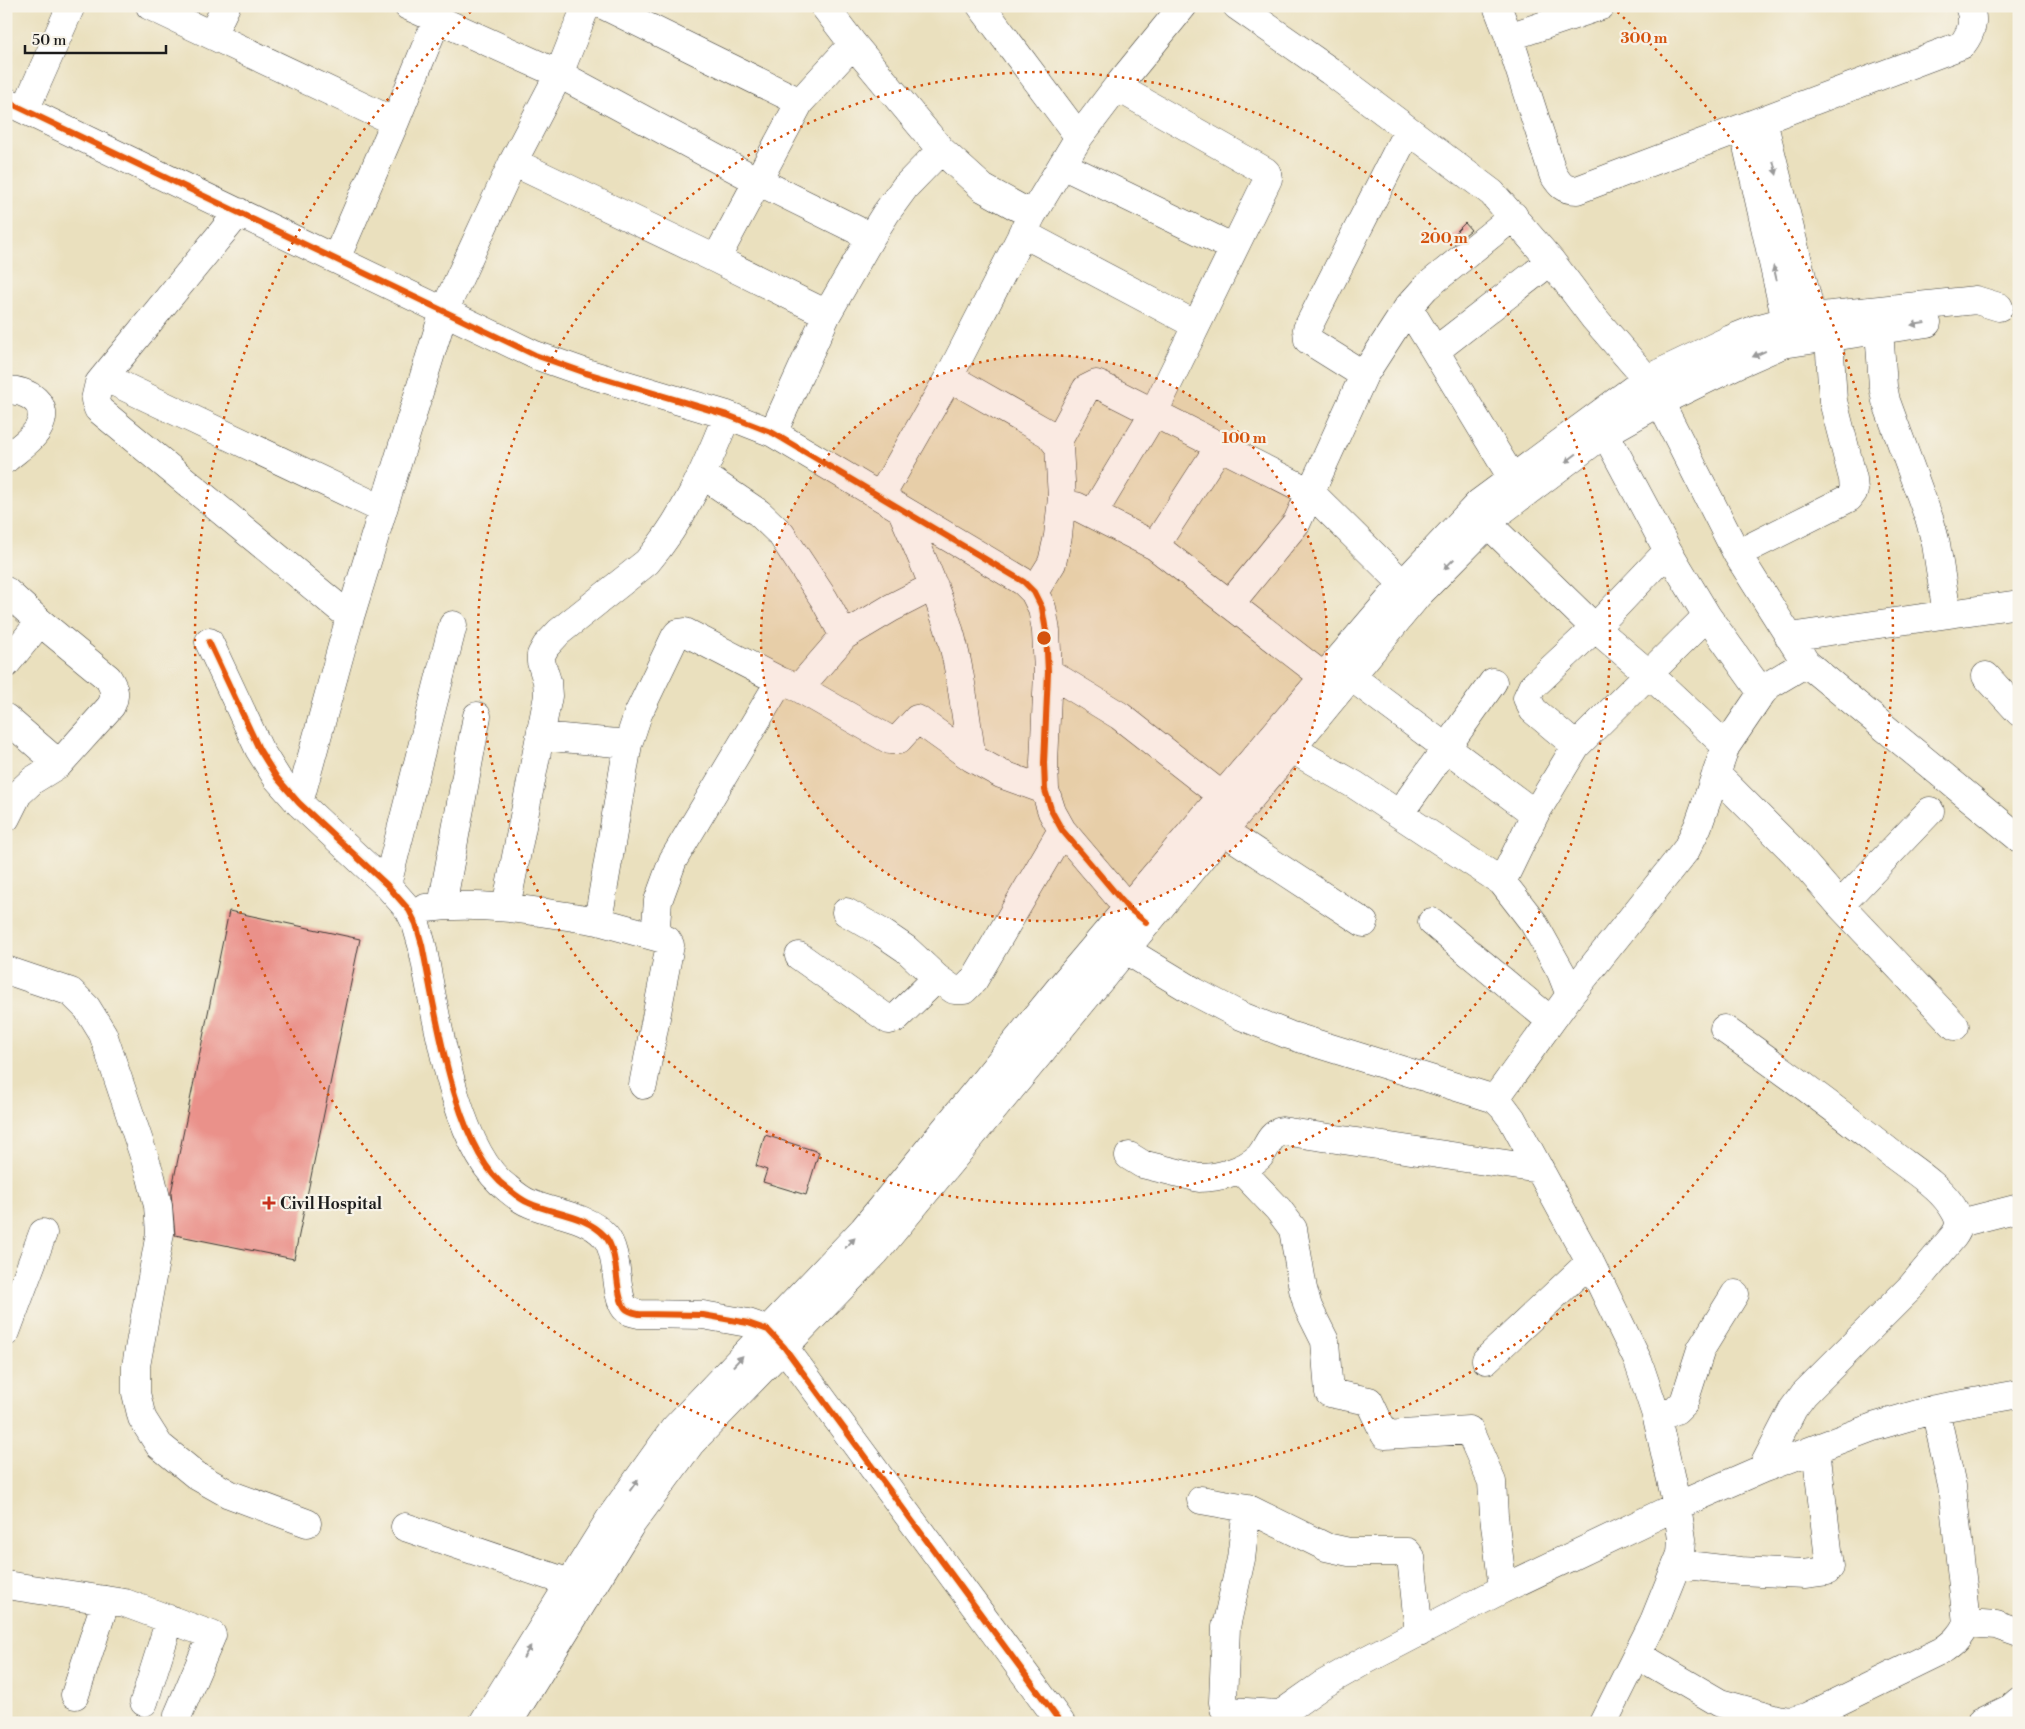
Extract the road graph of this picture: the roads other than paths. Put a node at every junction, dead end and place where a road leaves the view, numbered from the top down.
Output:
1 (71, 6) edge
2 (150, 6) edge
3 (226, 6) edge
4 (408, 6) edge
5 (586, 6) edge
6 (605, 6) edge
7 (824, 6) edge
8 (981, 6) edge
9 (1183, 6) edge
10 (1497, 6) edge
11 (1601, 6) edge
12 (1969, 6) edge
13 (1239, 7) edge
14 (437, 19) junction
15 (212, 35) junction
16 (1509, 37) junction
17 (852, 44) junction
18 (559, 74) junction
19 (1117, 87) junction
20 (800, 102) junction
21 (16, 105) edge
22 (395, 122) junction
23 (1753, 124) junction
24 (1408, 130) junction
25 (1079, 137) junction
26 (941, 150) junction
27 (513, 162) junction
28 (1062, 165) junction
29 (758, 181) junction
30 (239, 212) junction
31 (1514, 216) junction
32 (1027, 224) junction
33 (871, 238) junction
34 (1234, 248) junction
35 (336, 259) junction
36 (716, 259) junction
37 (1551, 261) junction
38 (2009, 306) edge
39 (1408, 307) junction
40 (444, 311) junction
41 (827, 314) junction
42 (1196, 325) junction
43 (1809, 325) junction
44 (1879, 330) junction
45 (1434, 351) junction
46 (1364, 375) junction
47 (104, 377) junction
48 (949, 377) junction
49 (6, 390) edge
50 (1654, 391) junction
51 (1154, 414) junction
52 (727, 415) junction
53 (773, 433) junction
54 (1605, 433) junction
55 (1057, 444) junction
56 (1219, 447) junction
57 (6, 459) edge
58 (703, 475) junction
59 (1512, 478) junction
60 (1310, 492) junction
61 (1062, 498) junction
62 (891, 503) junction
63 (382, 509) junction
64 (1093, 514) junction
65 (1488, 524) junction
66 (1155, 546) junction
67 (1668, 551) junction
68 (1737, 554) junction
69 (1403, 584) junction
70 (934, 586) junction
71 (6, 591) edge
72 (1034, 592) junction
73 (1230, 604) junction
74 (2019, 604) edge
75 (1947, 614) junction
76 (1707, 616) junction
77 (350, 617) junction
78 (40, 622) junction
79 (453, 625) dead end
80 (1595, 628) junction
81 (844, 636) junction
82 (1789, 637) junction
83 (209, 642) dead end
84 (1806, 663) junction
85 (6, 664) edge
86 (1048, 672) junction
87 (1649, 674) junction
88 (1337, 676) junction
89 (1986, 676) dead end
90 (1493, 682) dead end
91 (790, 685) junction
92 (1762, 694) junction
93 (2019, 712) edge
94 (477, 716) dead end
95 (6, 718) edge
96 (540, 736) junction
97 (628, 744) junction
98 (1576, 746) junction
99 (1726, 746) junction
100 (1290, 748) junction
101 (1446, 748) junction
102 (972, 758) junction
103 (59, 764) junction
104 (1716, 774) junction
105 (1045, 790) junction
106 (1222, 796) junction
107 (299, 803) junction
108 (1930, 811) dead end
109 (1399, 814) junction
110 (1535, 814) junction
111 (6, 818) edge
112 (1062, 830) junction
113 (1222, 830) junction
114 (2019, 838) edge
115 (1502, 882) junction
116 (387, 885) junction
117 (1840, 905) junction
118 (442, 906) junction
119 (506, 906) junction
120 (410, 910) junction
121 (846, 912) dead end
122 (1137, 915) junction
123 (598, 921) junction
124 (1432, 922) dead end
125 (1364, 924) dead end
126 (654, 936) junction
127 (1115, 941) junction
128 (799, 956) dead end
129 (6, 970) edge
130 (937, 978) junction
131 (1570, 995) junction
132 (1551, 1021) junction
133 (1955, 1026) dead end
134 (1724, 1030) dead end
135 (643, 1085) dead end
136 (1495, 1099) junction
137 (1129, 1156) dead end
138 (1240, 1169) junction
139 (1540, 1169) junction
140 (2019, 1208) edge
141 (1960, 1224) junction
142 (43, 1234) dead end
143 (1590, 1262) junction
144 (1735, 1294) dead end
145 (6, 1332) edge
146 (776, 1339) junction
147 (1486, 1360) dead end
148 (2019, 1394) edge
149 (1935, 1409) junction
150 (1657, 1418) junction
151 (1816, 1450) junction
152 (1762, 1469) junction
153 (1202, 1500) dead end
154 (1677, 1506) junction
155 (1247, 1508) junction
156 (307, 1523) dead end
157 (405, 1527) dead end
158 (1678, 1564) junction
159 (6, 1585) edge
160 (1503, 1589) junction
161 (578, 1590) junction
162 (106, 1600) junction
163 (170, 1619) junction
164 (1967, 1623) junction
165 (1419, 1633) junction
166 (2019, 1633) edge
167 (1638, 1655) junction
168 (515, 1691) junction
169 (75, 1695) dead end
170 (2019, 1701) edge
171 (144, 1702) dead end
172 (178, 1715) dead end
173 (1277, 1720) edge
174 (483, 1723) edge
175 (508, 1723) edge
176 (1060, 1723) edge
177 (1603, 1723) edge
178 (1980, 1723) edge

1 - 21 street
2 - 15 street
3 - 15 street
4 - 14 street
5 - 18 street
6 - 20 street
7 - 17 street
8 - 25 street
9 - 19 street
10 - 16 street
11 - 16 street
12 - 23 street
13 - 24 street
14 - 18 street
14 - 22 street
15 - 22 street
16 - 23 street
17 - 20 street
17 - 26 street
18 - 27 street
18 - 29 street
19 - 25 street
19 - 34 street
20 - 29 street
21 - 30 street
22 - 35 street
23 - 43 street
24 - 31 street
24 - 46 street
25 - 28 street
26 - 32 street
26 - 33 street
27 - 36 street
27 - 40 street
28 - 32 street
28 - 34 street
29 - 33 street
29 - 36 street
30 - 35 street
30 - 47 street
31 - 37 street
31 - 39 street
32 - 42 street
32 - 48 street
33 - 41 street
34 - 42 street
35 - 40 street
36 - 41 street
37 - 45 street
37 - 50 street
38 - 43 street
38 -> 44 street
39 - 45 street
39 - 46 street
40 - 52 street
40 - 63 street
41 - 53 street
42 - 51 street
43 - 44 street
43 -> 50 street
43 - 50 street
43 - 68 street
44 - 75 street
45 - 59 street
46 - 60 street
47 - 63 street
47 - 77 street
48 - 55 street
48 - 62 street
49 - 57 street
50 - 54 street
50 - 59 street
50 - 68 street
51 - 55 street
51 - 56 street
51 - 64 street
52 - 53 street
52 - 58 street
53 - 62 street
54 -> 65 street
54 - 67 street
55 - 61 street
56 - 60 street
56 - 66 street
58 - 81 street
58 - 96 street
59 - 69 street
60 - 69 street
60 - 73 street
61 - 64 street
61 - 72 street
62 - 70 street
62 - 72 street
63 - 77 street
64 - 66 street
65 - 80 street
65 -> 88 street
66 - 73 street
67 - 76 street
67 - 80 street
68 - 82 street
69 - 88 street
70 - 81 street
70 - 102 street
71 - 78 street
72 - 86 street
73 - 88 street
74 - 75 street
75 - 82 street
76 - 87 street
76 - 92 street
77 - 107 street
78 - 85 street
78 - 103 street
79 - 116 street
80 - 87 street
80 - 98 street
81 - 91 street
82 - 84 street
83 - 107 street
84 - 92 street
84 - 114 street
86 - 105 street
86 - 106 street
87 - 98 street
87 - 99 street
88 - 100 street
88 - 101 street
88 - 106 street
89 - 93 street
90 - 101 street
91 - 97 street
91 - 102 street
91 - 126 street
92 - 99 street
94 - 118 street
95 - 103 street
96 - 97 street
96 - 119 street
97 - 123 street
98 - 110 street
99 - 104 street
100 - 109 street
100 - 113 street
101 - 109 street
101 - 110 street
102 - 105 street
103 - 111 street
104 - 117 street
104 - 131 street
105 - 112 street
106 - 122 street
107 - 116 street
108 - 117 street
109 - 115 street
110 - 115 street
112 - 122 street
112 - 130 street
113 - 122 street
113 - 125 street
115 - 131 street
116 - 120 street
117 - 133 street
118 - 119 street
118 - 120 street
119 - 123 street
120 - 146 street
121 - 130 street
122 - 127 street
123 - 126 street
124 - 132 street
126 - 135 street
127 - 136 street
127 - 146 street
128 - 130 street
129 - 156 street
131 - 132 street
132 - 136 street
134 - 141 street
136 - 139 street
137 - 138 street
138 - 139 street
138 - 160 street
139 - 143 street
140 - 141 street
141 - 152 street
142 - 145 street
143 - 147 street
143 - 150 street
144 - 150 street
146 - 161 street
146 - 176 street
148 - 149 street
149 - 151 street
149 - 164 street
150 - 154 street
151 - 152 street
151 - 158 street
152 - 154 street
153 - 155 street
154 - 158 street
154 - 160 street
155 - 165 street
155 - 173 street
157 - 161 street
158 - 167 street
159 - 162 street
160 - 165 street
161 - 168 street
162 - 163 street
162 - 169 street
163 - 171 street
163 - 172 street
164 - 166 street
164 - 167 street
165 - 173 street
167 - 177 street
168 - 174 street
168 - 175 street
170 - 178 street

